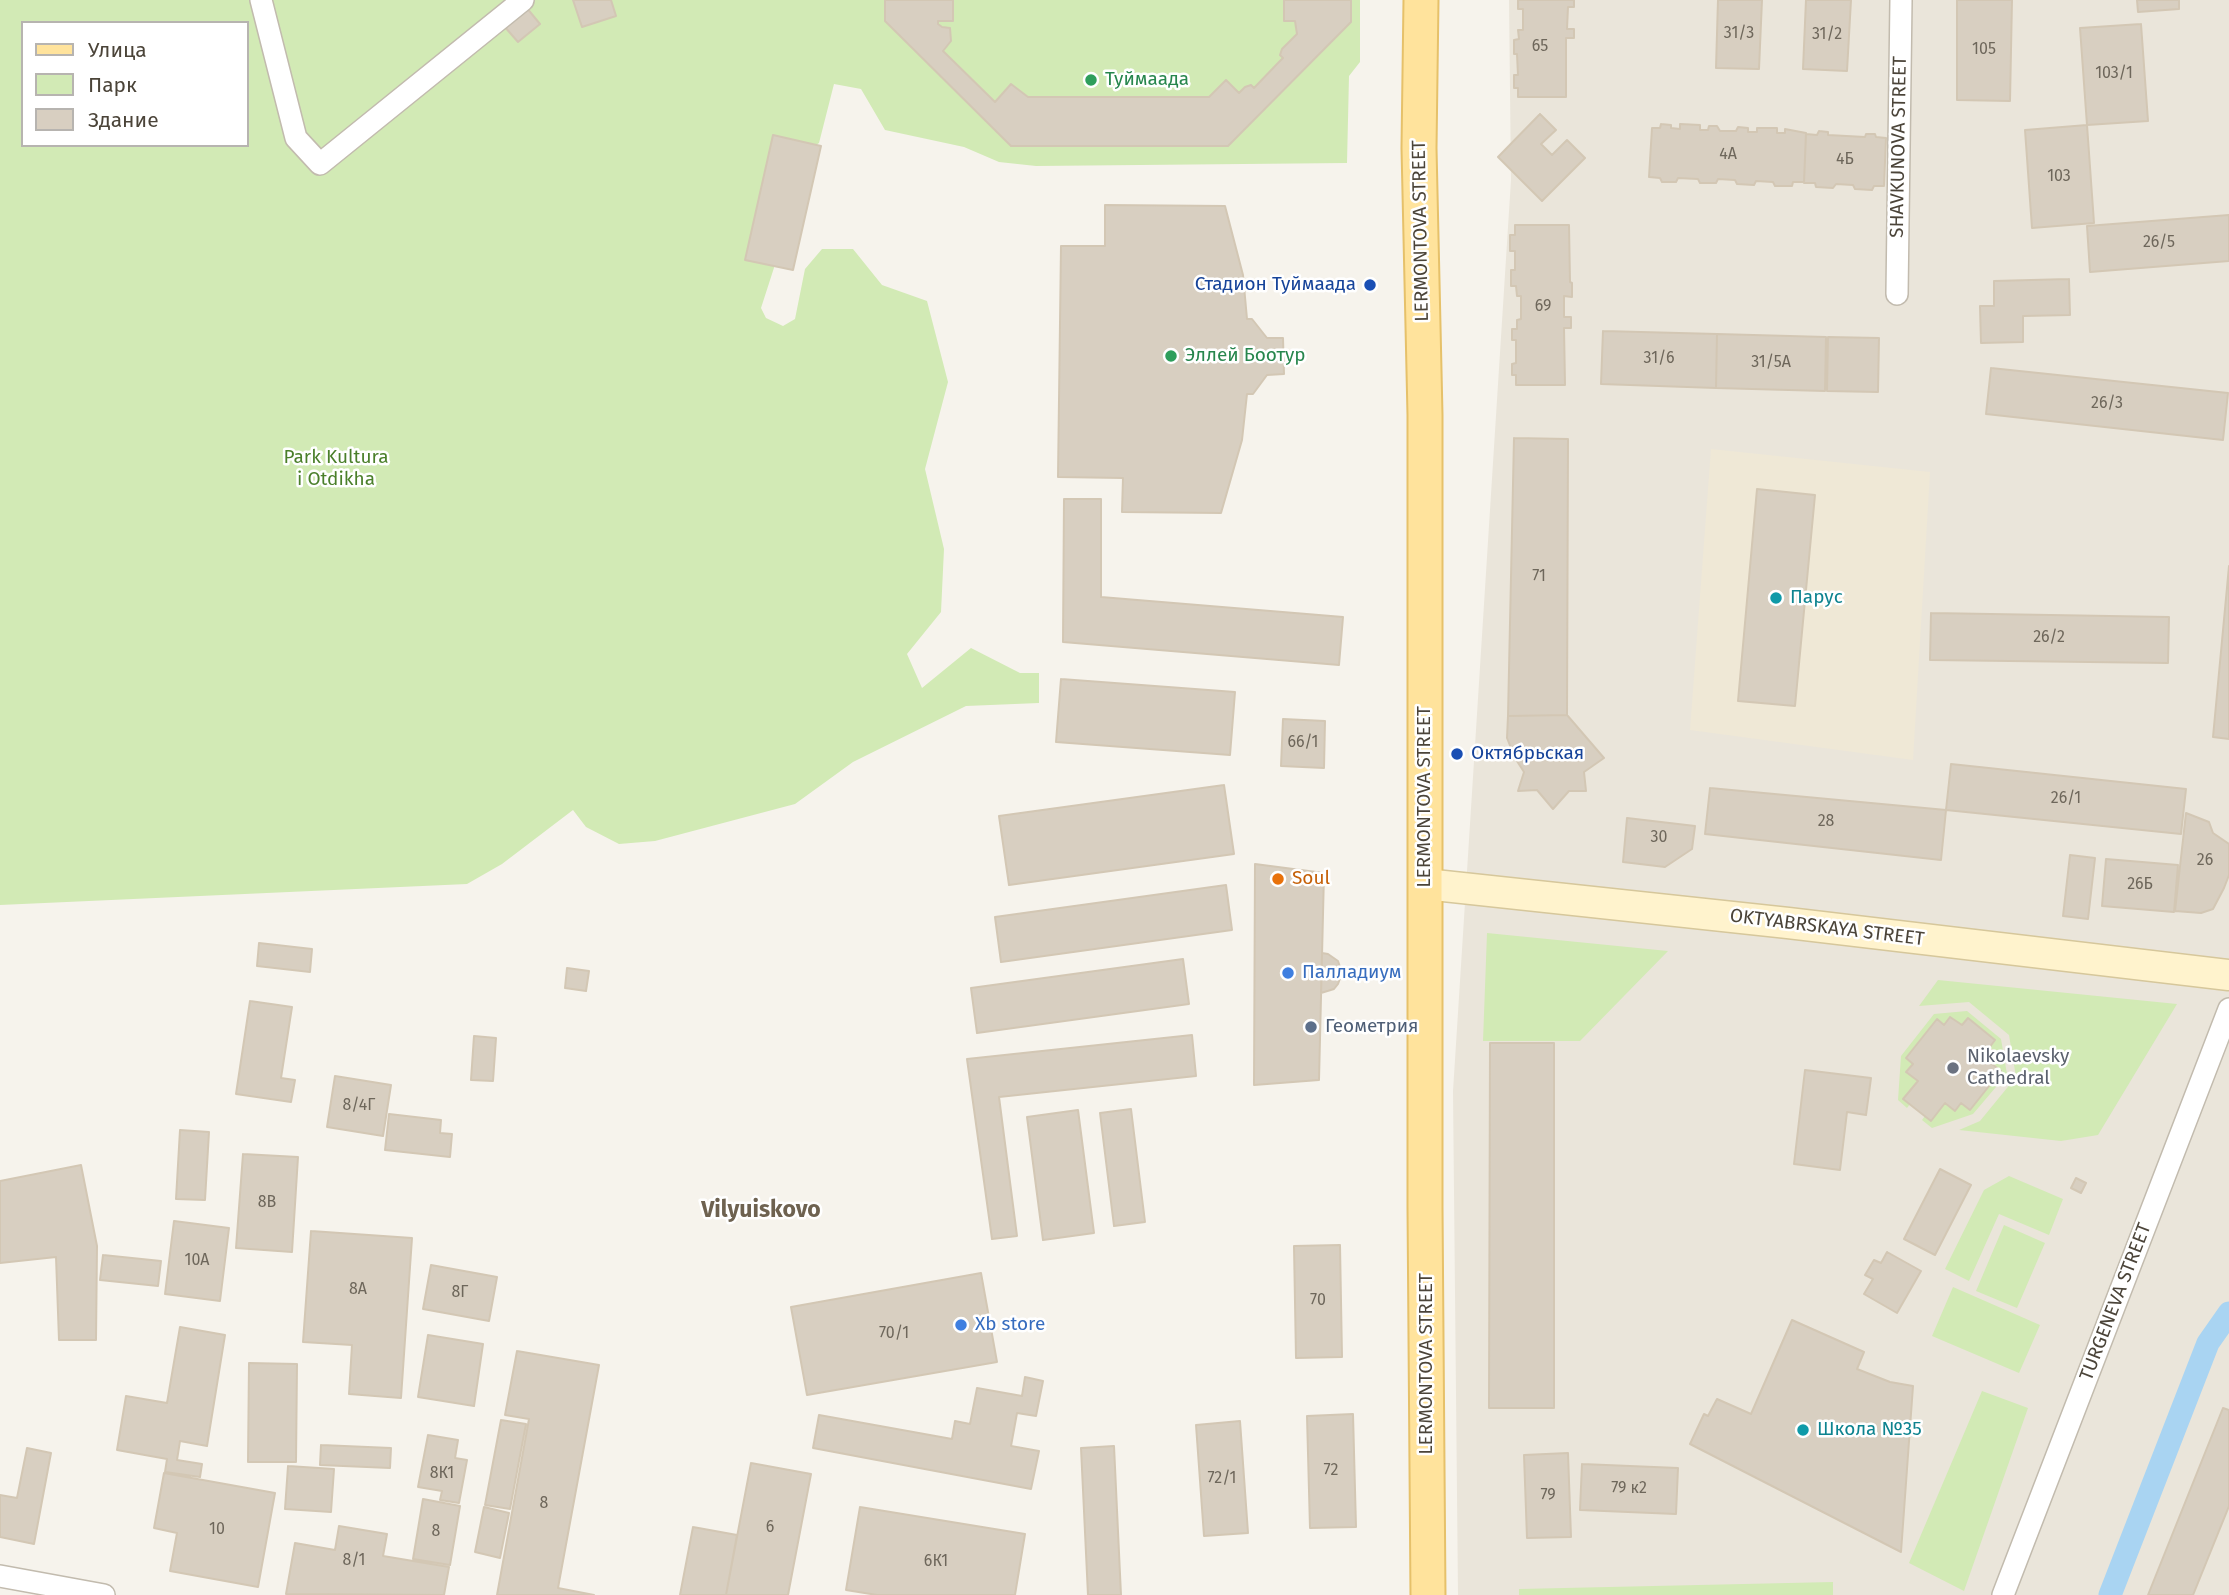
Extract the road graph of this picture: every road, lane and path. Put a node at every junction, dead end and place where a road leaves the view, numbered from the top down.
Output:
1 (261, 0) edge
2 (523, 0) edge
3 (1420, 0) edge
4 (1901, 0) edge
5 (1897, 294) dead end
6 (1425, 884) junction
7 (2229, 975) edge
8 (2229, 1009) edge
9 (0, 1576) edge
10 (104, 1595) edge
11 (1428, 1595) edge
12 (2003, 1595) edge

1 - 2 street
3 - 6 main road, LERMONTOVA STREET
4 - 5 street, SHAVKUNOVA STREET
6 - 7 street, OKTYABRSKAYA STREET
6 - 11 main road, LERMONTOVA STREET
8 - 12 street, TURGENEVA STREET
9 - 10 street

